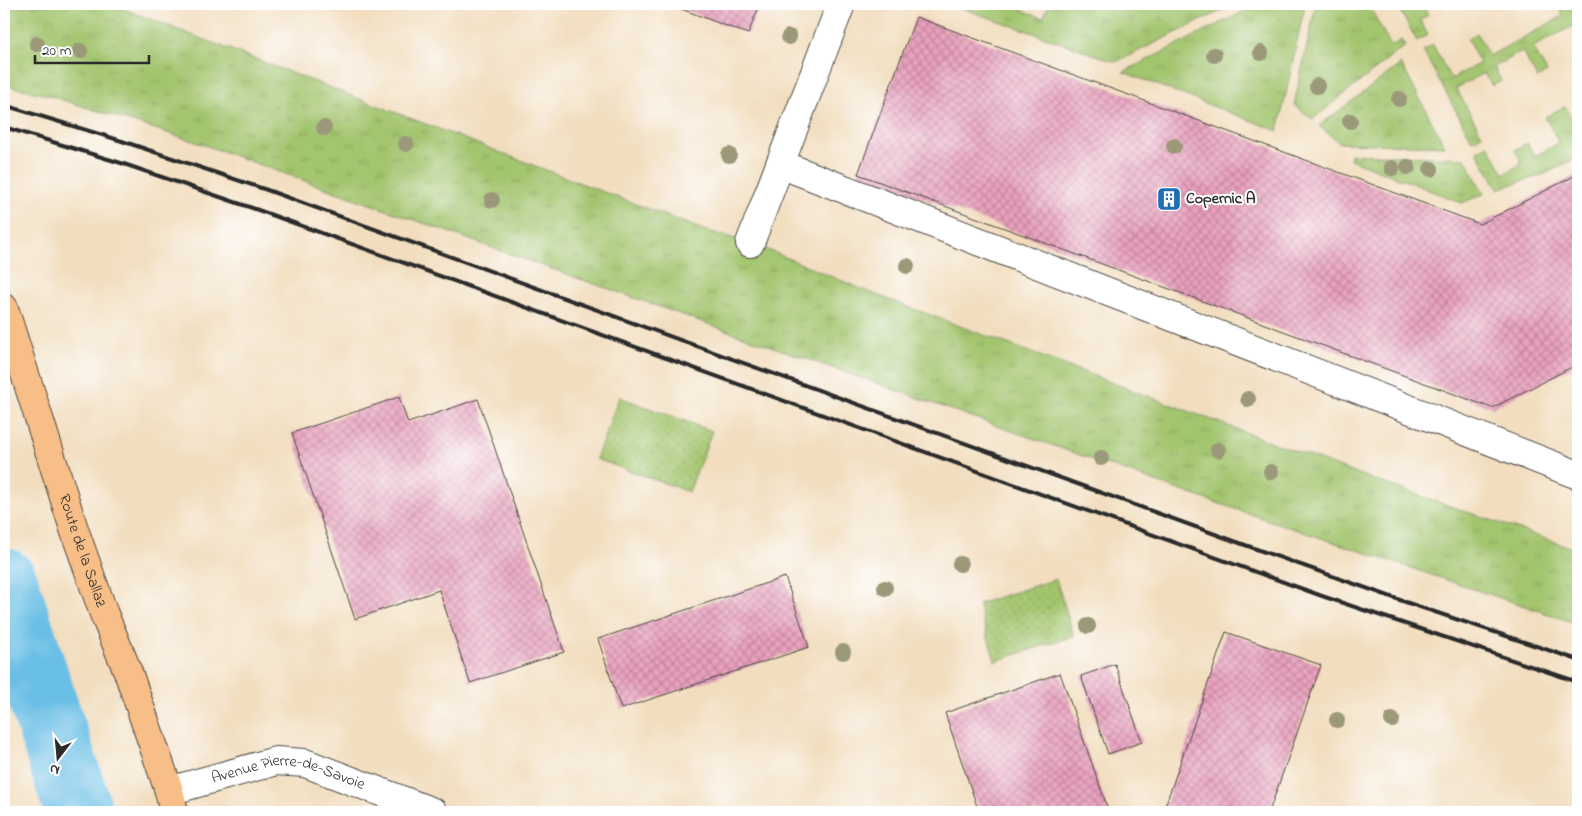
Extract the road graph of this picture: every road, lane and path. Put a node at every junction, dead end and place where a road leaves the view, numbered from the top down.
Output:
1 (841, 4) edge
2 (780, 164) junction
3 (750, 243) dead end
4 (4, 308) edge
5 (1578, 475) edge
6 (172, 802) edge
7 (433, 812) edge

1 - 2 street
2 - 3 street
2 - 5 street
4 - 6 main road, Route de la Sallaz
6 - 7 street, Avenue Pierre-de-Savoie

